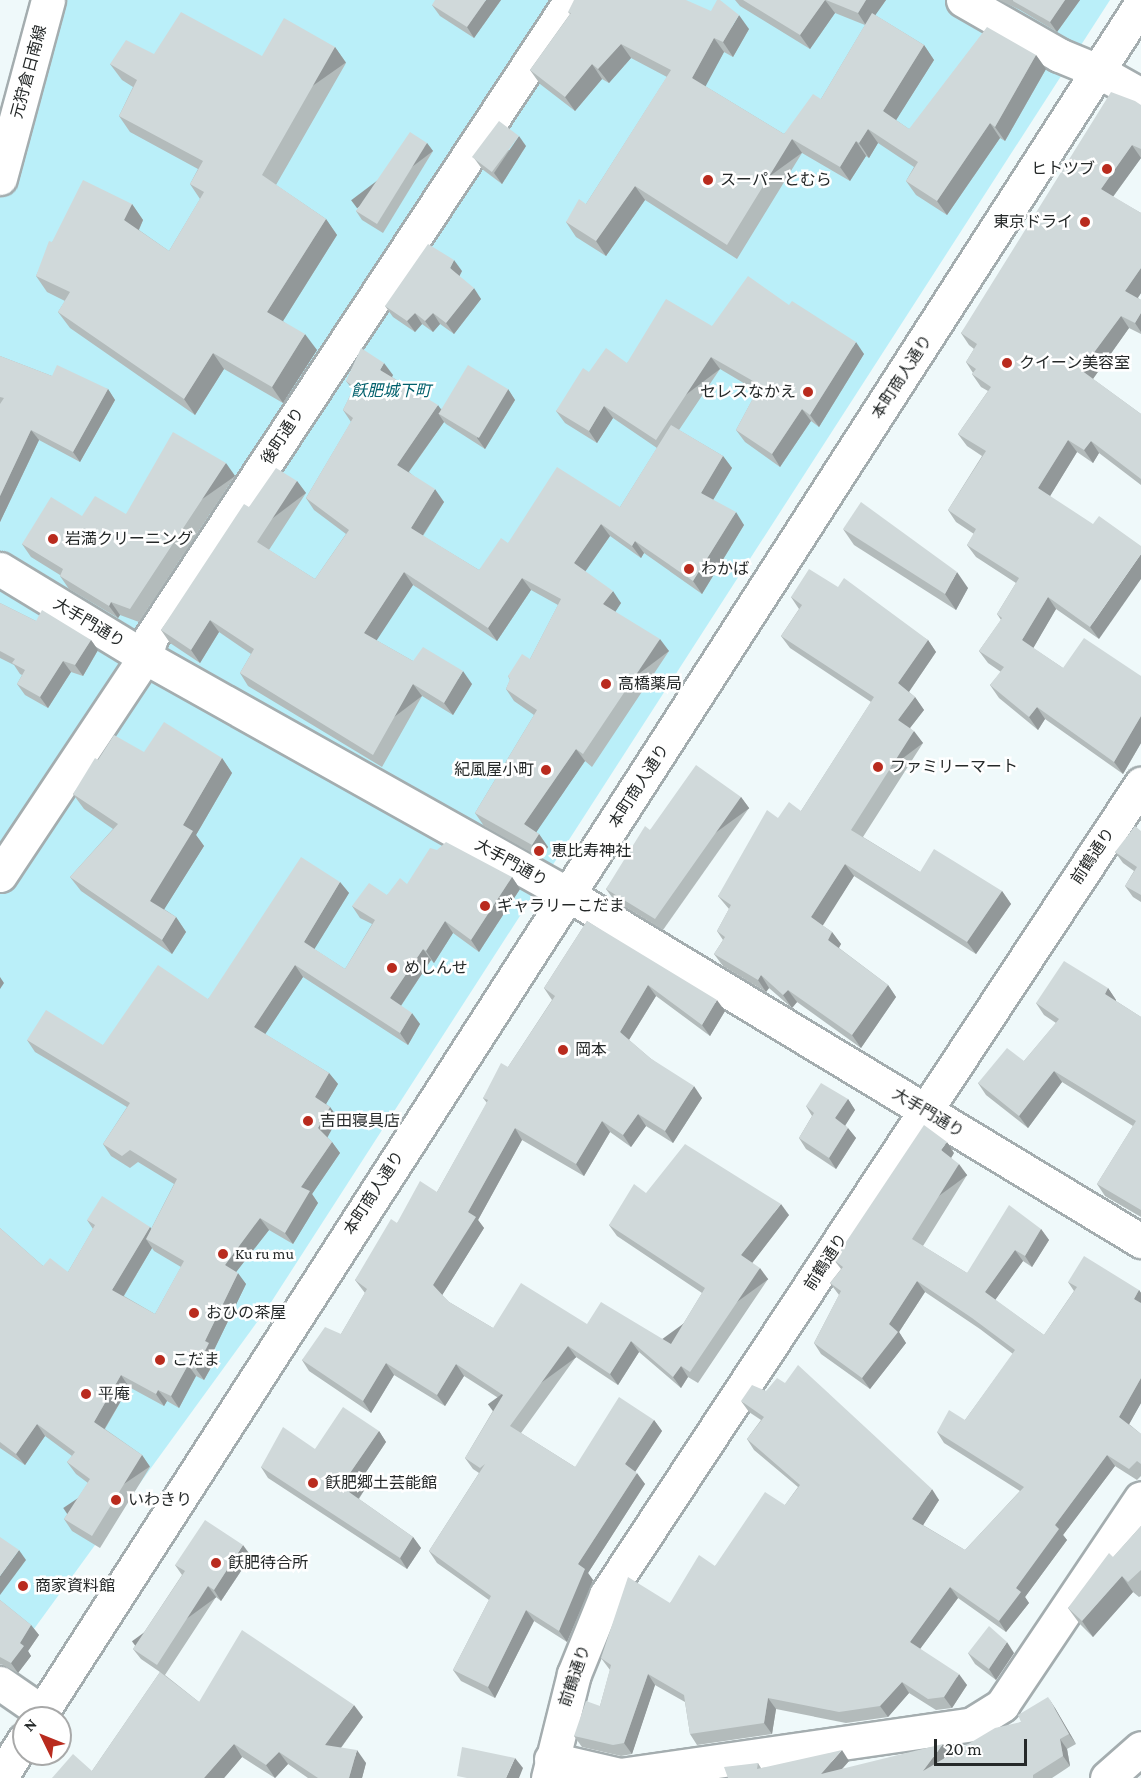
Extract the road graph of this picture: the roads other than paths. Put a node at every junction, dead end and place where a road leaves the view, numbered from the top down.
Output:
1 (48, 0) edge
2 (571, 0) edge
3 (963, 0) edge
4 (1141, 4) edge
5 (1098, 71) junction
6 (1141, 95) edge
7 (0, 178) edge
8 (0, 569) edge
9 (145, 657) junction
10 (1141, 784) edge
11 (0, 875) edge
12 (569, 895) junction
13 (924, 1111) junction
14 (1141, 1241) edge
15 (1141, 1498) edge
16 (0, 1683) edge
17 (29, 1706) edge
18 (46, 1706) edge
19 (1141, 1748) edge
20 (12, 1759) edge
21 (549, 1768) edge
22 (0, 1778) edge
23 (1107, 1778) edge

1 - 7 main road, 元狩倉日南線
2 - 9 main road, 後町通り
3 - 5 main road
4 - 5 main road, 本町商人通り
5 - 6 main road
5 - 12 main road, 本町商人通り
8 - 9 main road, 大手門通り
9 - 11 main road, 後町通り
9 - 12 main road, 大手門通り
10 - 13 main road, 前鶴通り
12 - 13 main road, 大手門通り
12 - 18 main road, 本町商人通り
13 - 14 main road, 大手門通り
13 - 21 main road, 前鶴通り
15 - 21 main road
16 - 17 main road
19 - 23 main road
20 - 22 main road

